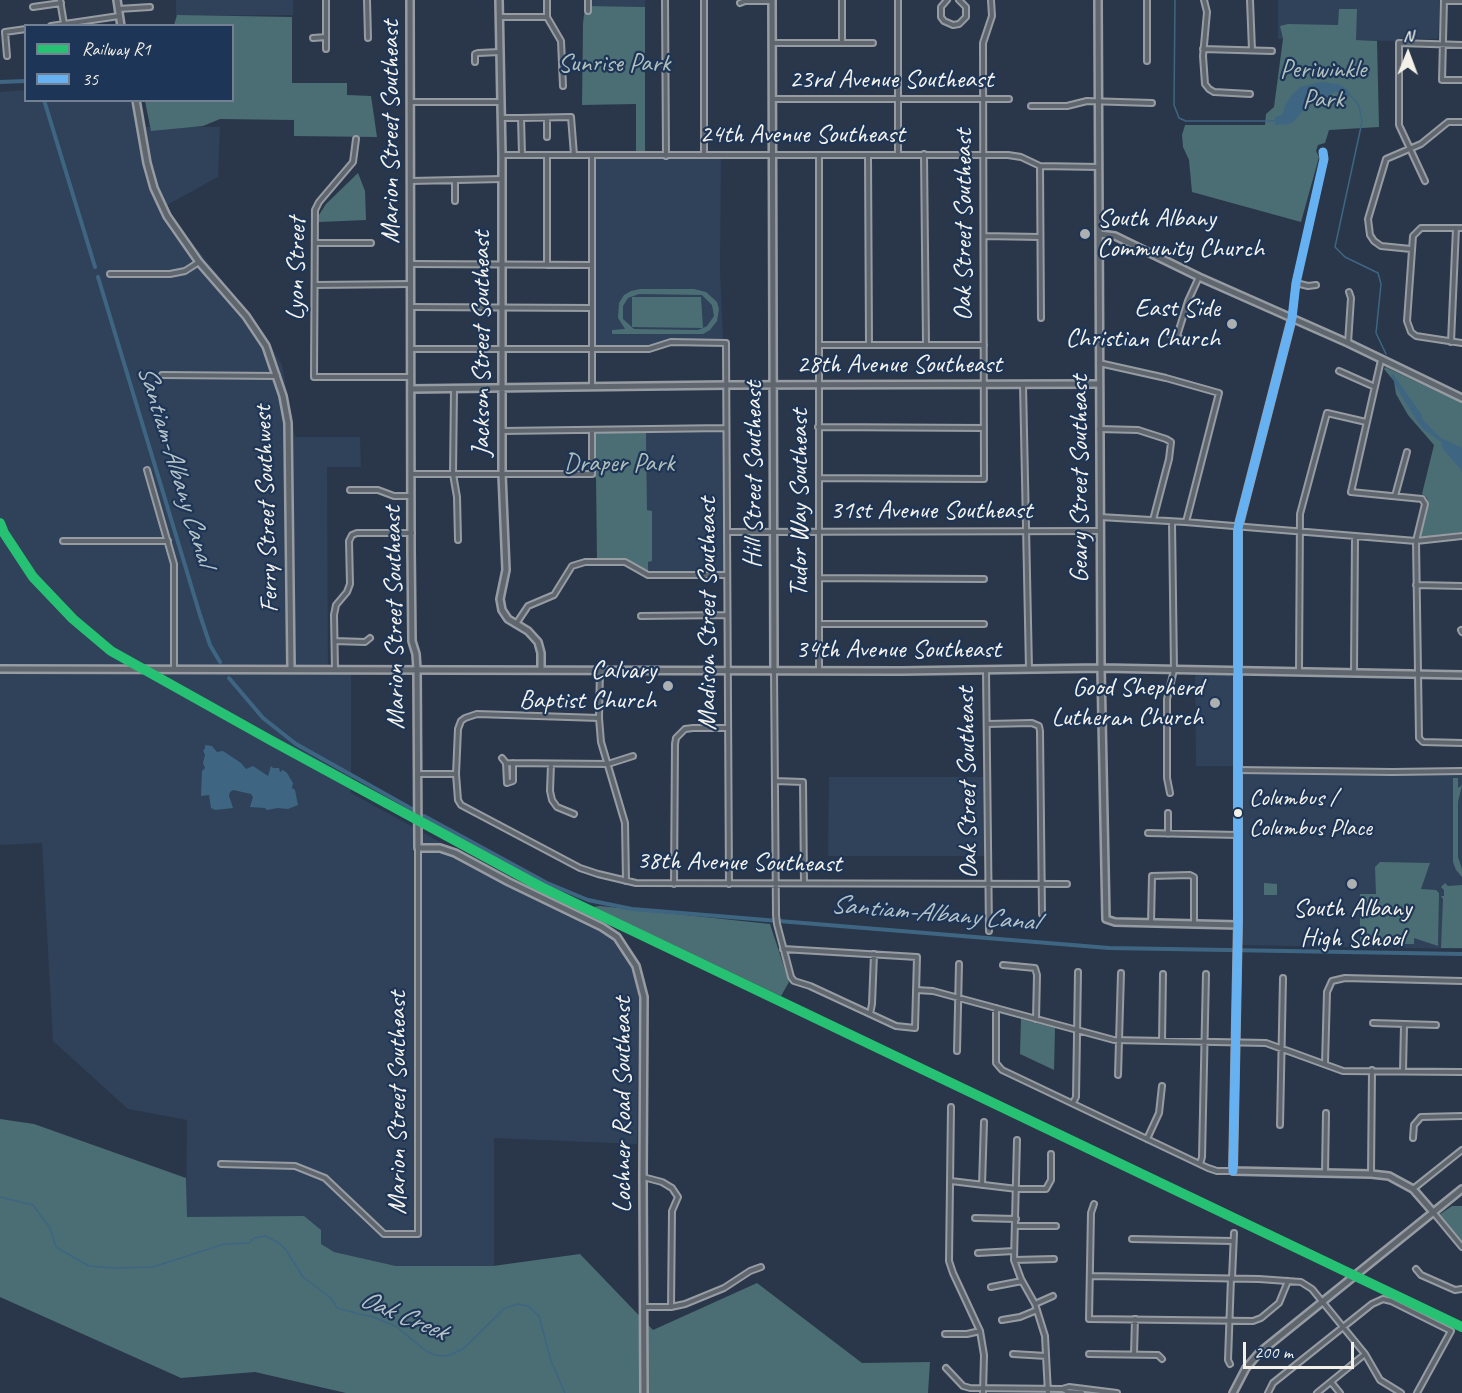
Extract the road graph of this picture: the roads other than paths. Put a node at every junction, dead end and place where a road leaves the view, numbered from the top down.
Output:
1 (117, 0) edge
2 (326, 0) edge
3 (367, 0) edge
4 (410, 0) edge
5 (500, 0) edge
6 (547, 0) edge
7 (588, 0) edge
8 (665, 0) edge
9 (704, 0) edge
10 (772, 0) edge
11 (842, 0) edge
12 (898, 0) edge
13 (947, 0) edge
14 (959, 0) edge
15 (991, 0) edge
16 (1098, 0) edge
17 (1147, 0) edge
18 (1204, 0) edge
19 (1250, 0) edge
20 (1444, 1) edge
21 (1462, 1) edge
22 (61, 2) edge
23 (740, 3) dead end
24 (33, 7) dead end
25 (150, 7) dead end
26 (118, 9) junction
27 (588, 11) dead end
28 (119, 16) junction
29 (500, 17) junction
30 (548, 17) junction
31 (64, 24) joint
32 (121, 24) edge
33 (24, 29) edge
34 (313, 38) dead end
35 (326, 38) junction
36 (368, 38) dead end
37 (843, 42) junction
38 (773, 43) junction
39 (873, 43) dead end
40 (1444, 44) junction
41 (1462, 45) edge
42 (326, 49) dead end
43 (1203, 50) junction
44 (1252, 50) junction
45 (1272, 51) dead end
46 (500, 52) junction
47 (7, 56) dead end
48 (1147, 61) dead end
49 (474, 62) dead end
50 (1462, 80) edge
51 (563, 86) dead end
52 (1250, 94) dead end
53 (773, 99) junction
54 (898, 99) junction
55 (984, 99) junction
56 (1009, 99) dead end
57 (1098, 101) junction
58 (136, 102) edge
59 (412, 102) junction
60 (501, 102) junction
61 (1152, 103) dead end
62 (1031, 106) dead end
63 (547, 117) junction
64 (501, 118) junction
65 (521, 118) junction
66 (1462, 122) edge
67 (547, 137) dead end
68 (356, 139) dead end
69 (1410, 148) junction
70 (1323, 152) dead end
71 (898, 154) junction
72 (924, 154) junction
73 (984, 154) junction
74 (502, 155) junction
75 (522, 155) junction
76 (547, 155) junction
77 (574, 155) junction
78 (592, 155) junction
79 (704, 155) junction
80 (868, 155) junction
81 (666, 156) junction
82 (773, 156) junction
83 (819, 156) junction
84 (1040, 166) junction
85 (1099, 167) junction
86 (501, 179) junction
87 (455, 180) junction
88 (411, 181) junction
89 (1425, 181) dead end
90 (455, 201) dead end
91 (1455, 228) junction
92 (1462, 228) edge
93 (1100, 234) junction
94 (984, 236) junction
95 (1040, 237) junction
96 (315, 243) junction
97 (371, 243) dead end
98 (1411, 249) junction
99 (199, 262) junction
100 (411, 264) junction
101 (502, 264) junction
102 (547, 264) junction
103 (592, 265) junction
104 (110, 274) dead end
105 (1199, 277) junction
106 (1296, 283) junction
107 (411, 284) junction
108 (315, 285) junction
109 (1316, 285) dead end
110 (1349, 292) dead end
111 (411, 307) junction
112 (501, 307) junction
113 (592, 308) junction
114 (1041, 318) dead end
115 (1292, 318) junction
116 (1167, 333) dead end
117 (1451, 342) junction
118 (1348, 343) junction
119 (1462, 343) edge
120 (926, 344) junction
121 (820, 345) junction
122 (869, 345) junction
123 (984, 345) junction
124 (411, 349) junction
125 (501, 350) junction
126 (591, 350) junction
127 (1381, 360) junction
128 (1098, 363) junction
129 (1339, 371) dead end
130 (162, 375) dead end
131 (278, 376) junction
132 (411, 377) junction
133 (1023, 384) junction
134 (1098, 384) junction
135 (726, 385) junction
136 (773, 385) junction
137 (820, 385) junction
138 (984, 385) junction
139 (592, 386) junction
140 (1375, 387) junction
141 (501, 388) junction
142 (411, 389) junction
143 (453, 389) junction
144 (1462, 398) edge
145 (1366, 422) junction
146 (818, 427) junction
147 (726, 428) junction
148 (984, 428) junction
149 (1099, 429) junction
150 (501, 431) junction
151 (592, 431) junction
152 (1407, 452) dead end
153 (147, 470) dead end
154 (413, 474) junction
155 (453, 474) junction
156 (502, 474) junction
157 (819, 478) junction
158 (350, 490) dead end
159 (411, 496) junction
160 (1395, 496) junction
161 (1100, 517) junction
162 (1153, 520) junction
163 (1172, 522) junction
164 (1185, 522) junction
165 (1238, 528) junction
166 (819, 530) junction
167 (727, 531) junction
168 (774, 531) junction
169 (1026, 531) junction
170 (1100, 531) junction
171 (1300, 532) junction
172 (412, 533) junction
173 (1462, 536) edge
174 (1355, 537) junction
175 (458, 540) dead end
176 (63, 541) dead end
177 (168, 541) junction
178 (1416, 541) junction
179 (727, 575) junction
180 (819, 578) junction
181 (984, 579) dead end
182 (1416, 585) junction
183 (1462, 586) edge
184 (727, 615) junction
185 (641, 616) dead end
186 (516, 624) junction
187 (819, 624) junction
188 (984, 624) dead end
189 (370, 638) dead end
190 (335, 641) junction
191 (1101, 668) junction
192 (0, 669) edge
193 (291, 669) junction
194 (335, 669) junction
195 (417, 669) junction
196 (541, 669) junction
197 (1029, 669) junction
198 (174, 670) junction
199 (600, 670) junction
200 (728, 670) junction
201 (774, 670) junction
202 (819, 670) junction
203 (986, 670) junction
204 (1174, 670) junction
205 (1238, 671) junction
206 (1299, 671) junction
207 (1354, 673) junction
208 (1418, 674) junction
209 (1462, 675) edge
210 (599, 718) junction
211 (987, 724) junction
212 (728, 728) junction
213 (1462, 743) edge
214 (633, 756) dead end
215 (502, 758) dead end
216 (506, 763) junction
217 (513, 763) junction
218 (551, 764) junction
219 (608, 764) junction
220 (1238, 770) junction
221 (1462, 771) edge
222 (418, 774) junction
223 (456, 774) junction
224 (775, 781) junction
225 (1170, 794) dead end
226 (1168, 813) dead end
227 (574, 814) dead end
228 (1148, 833) dead end
229 (1168, 834) junction
230 (1238, 835) junction
231 (418, 848) junction
232 (626, 881) junction
233 (1042, 883) junction
234 (674, 884) junction
235 (729, 884) junction
236 (776, 884) junction
237 (804, 884) junction
238 (988, 884) junction
239 (1067, 884) dead end
240 (1042, 914) dead end
241 (1151, 923) junction
242 (1194, 924) junction
243 (1238, 925) junction
244 (989, 931) dead end
245 (783, 949) junction
246 (874, 954) junction
247 (959, 964) dead end
248 (1003, 965) dead end
249 (1078, 972) dead end
250 (1121, 973) dead end
251 (1163, 974) dead end
252 (1206, 974) dead end
253 (1283, 978) dead end
254 (1462, 981) edge
255 (916, 990) junction
256 (958, 998) junction
257 (996, 1008) junction
258 (870, 1014) junction
259 (1036, 1019) junction
260 (1373, 1023) dead end
261 (1404, 1024) junction
262 (1436, 1025) dead end
263 (1077, 1030) junction
264 (1119, 1040) junction
265 (1162, 1041) junction
266 (1205, 1041) junction
267 (1235, 1042) junction
268 (1281, 1047) junction
269 (957, 1051) dead end
270 (1325, 1064) junction
271 (1372, 1070) junction
272 (1403, 1071) junction
273 (1462, 1072) edge
274 (1118, 1075) dead end
275 (1162, 1086) dead end
276 (1072, 1103) junction
277 (951, 1107) dead end
278 (1326, 1113) dead end
279 (1462, 1116) edge
280 (984, 1122) dead end
281 (1280, 1125) dead end
282 (1413, 1138) dead end
283 (1147, 1139) junction
284 (1017, 1140) dead end
285 (1462, 1150) edge
286 (1051, 1155) dead end
287 (221, 1164) dead end
288 (1200, 1164) junction
289 (1233, 1171) junction
290 (1325, 1173) junction
291 (1371, 1174) junction
292 (643, 1177) junction
293 (951, 1181) junction
294 (982, 1185) junction
295 (1017, 1189) junction
296 (1413, 1189) junction
297 (1462, 1189) edge
298 (1094, 1204) dead end
299 (1433, 1212) junction
300 (975, 1218) dead end
301 (1016, 1219) junction
302 (1015, 1226) junction
303 (1056, 1226) dead end
304 (1234, 1233) dead end
305 (1132, 1239) dead end
306 (1232, 1241) junction
307 (1462, 1247) edge
308 (1014, 1251) junction
309 (978, 1253) dead end
310 (1054, 1259) dead end
311 (1014, 1260) junction
312 (761, 1267) dead end
313 (1416, 1269) dead end
314 (1090, 1276) junction
315 (1231, 1278) junction
316 (1022, 1281) junction
317 (1288, 1281) junction
318 (991, 1287) dead end
319 (1462, 1289) edge
320 (1053, 1296) dead end
321 (1321, 1302) junction
322 (1035, 1304) junction
323 (644, 1307) junction
324 (671, 1307) junction
325 (1037, 1310) junction
326 (1135, 1319) junction
327 (1002, 1320) dead end
328 (1229, 1321) junction
329 (1343, 1327) junction
330 (980, 1331) junction
331 (945, 1334) dead end
332 (1013, 1354) dead end
333 (1089, 1354) dead end
334 (1134, 1354) junction
335 (1365, 1354) junction
336 (1046, 1356) junction
337 (1162, 1359) dead end
338 (1230, 1364) dead end
339 (946, 1368) dead end
340 (1331, 1382) junction
341 (1062, 1389) junction
342 (983, 1391) edge
343 (1048, 1391) edge
344 (1097, 1392) edge
345 (644, 1393) edge
346 (1082, 1393) edge
347 (1117, 1393) edge
348 (1233, 1393) edge
349 (1268, 1393) edge
350 (1317, 1393) edge
351 (1340, 1393) edge
352 (1401, 1393) edge
353 (1417, 1393) edge

1 - 26 street
2 - 35 street
3 - 36 street
4 - 59 street, Marion Street Southeast
5 - 29 street, Jackson Street Southeast
6 - 30 street
7 - 27 street
8 - 81 street
9 - 79 street
10 - 23 street
10 - 38 street, Hill Street Southeast
11 - 37 street
12 - 54 street
13 - 14 street
15 - 55 street, Oak Street Southeast
16 - 57 street, Geary Street Southeast
17 - 48 street
18 - 43 street
19 - 44 street
20 - 21 street
20 - 40 street
22 - 24 street
22 - 31 street
25 - 26 street
26 - 28 street
28 - 31 street
28 - 32 street
29 - 30 street
29 - 46 street, Jackson Street Southeast
30 - 51 street
33 - 47 street
34 - 35 street
35 - 42 street
37 - 38 street
37 - 39 street
38 - 53 street, Hill Street Southeast
40 - 41 street
40 - 50 street
40 - 69 street
43 - 44 street
43 - 52 street
44 - 45 street
46 - 49 street
46 - 60 street, Jackson Street Southeast
53 - 54 street, 23rd Avenue Southeast
53 - 82 street, Hill Street Southeast
54 - 55 street, 23rd Avenue Southeast
54 - 71 street
55 - 56 street, 23rd Avenue Southeast
55 - 73 street, Oak Street Southeast
57 - 61 street
57 - 62 street
57 - 85 street, Geary Street Southeast
58 - 99 street, Ferry Street Southwest
59 - 60 street
59 - 88 street, Marion Street Southeast
60 - 64 street, Jackson Street Southeast
63 - 65 street
63 - 67 street
63 - 77 street
64 - 65 street
64 - 74 street, Jackson Street Southeast
65 - 75 street
66 - 69 street
68 - 96 street, Lyon Street
69 - 89 street
69 - 98 street
70 - 106 street
71 - 72 street, 24th Avenue Southeast
71 - 80 street, 24th Avenue Southeast
72 - 73 street, 24th Avenue Southeast
72 - 120 street
73 - 84 street, 24th Avenue Southeast
73 - 94 street, Oak Street Southeast
74 - 75 street, 24th Avenue Southeast
74 - 86 street, Jackson Street Southeast
75 - 76 street, 24th Avenue Southeast
76 - 77 street, 24th Avenue Southeast
76 - 102 street
77 - 78 street, 24th Avenue Southeast
78 - 81 street, 24th Avenue Southeast
78 - 103 street
79 - 81 street, 24th Avenue Southeast
79 - 82 street, 24th Avenue Southeast
80 - 83 street, 24th Avenue Southeast
80 - 122 street
82 - 83 street, 24th Avenue Southeast
82 - 136 street, Hill Street Southeast
83 - 121 street, Tudor Way Southeast
84 - 85 street, 24th Avenue Southeast
84 - 95 street
85 - 93 street, Geary Street Southeast
86 - 87 street
86 - 101 street, Jackson Street Southeast
87 - 88 street
87 - 90 street
88 - 100 street, Marion Street Southeast
91 - 92 street
91 - 98 street
91 - 117 street
93 - 105 street
93 - 128 street, Geary Street Southeast
94 - 95 street
94 - 123 street, Oak Street Southeast
95 - 114 street
96 - 97 street
96 - 108 street, Lyon Street
98 - 117 street
99 - 104 street
99 - 131 street, Ferry Street Southwest
100 - 101 street
100 - 107 street, Marion Street Southeast
101 - 102 street
101 - 112 street, Jackson Street Southeast
102 - 103 street
103 - 113 street
105 - 115 street
105 - 116 street
106 - 109 street
106 - 115 street
107 - 108 street
107 - 111 street, Marion Street Southeast
108 - 132 street, Lyon Street
110 - 118 street
111 - 112 street
111 - 124 street, Marion Street Southeast
112 - 113 street
112 - 125 street, Jackson Street Southeast
113 - 126 street
115 - 118 street
115 - 165 street
117 - 119 street
118 - 127 street
120 - 122 street
120 - 123 street
121 - 122 street
121 - 137 street, Tudor Way Southeast
123 - 138 street, Oak Street Southeast
124 - 125 street
124 - 132 street, Marion Street Southeast
125 - 126 street
125 - 141 street, Jackson Street Southeast
126 - 135 street, Madison Street Southeast
126 - 139 street
127 - 140 street
127 - 144 street
128 - 134 street, Geary Street Southeast
128 - 164 street
129 - 140 street
130 - 131 street
131 - 193 street, Ferry Street Southwest
132 - 142 street, Marion Street Southeast
133 - 134 street, 28th Avenue Southeast
133 - 138 street, 28th Avenue Southeast
133 - 169 street
134 - 149 street, Geary Street Southeast
135 - 136 street, 28th Avenue Southeast
135 - 139 street, 28th Avenue Southeast
135 - 147 street, Madison Street Southeast
136 - 137 street, 28th Avenue Southeast
136 - 168 street, Hill Street Southeast
137 - 138 street, 28th Avenue Southeast
137 - 146 street, Tudor Way Southeast
138 - 148 street, Oak Street Southeast
139 - 141 street, 28th Avenue Southeast
140 - 145 street
141 - 143 street, 28th Avenue Southeast
141 - 150 street, Jackson Street Southeast
142 - 143 street, 28th Avenue Southeast
142 - 154 street, Marion Street Southeast
143 - 155 street
145 - 160 street
145 - 171 street
146 - 148 street
146 - 157 street, Tudor Way Southeast
147 - 151 street
147 - 167 street, Madison Street Southeast
148 - 157 street, Oak Street Southeast
149 - 161 street, Geary Street Southeast
149 - 162 street
150 - 151 street
150 - 156 street, Jackson Street Southeast
151 - 156 street
152 - 160 street
153 - 177 street
154 - 155 street
154 - 159 street, Marion Street Southeast
155 - 156 street
155 - 175 street
156 - 186 street, Jackson Street Southeast
157 - 166 street, Tudor Way Southeast
158 - 159 street
159 - 172 street, Marion Street Southeast
160 - 178 street
161 - 162 street
161 - 170 street, Geary Street Southeast
162 - 163 street
163 - 164 street
163 - 204 street
164 - 165 street
165 - 171 street
165 - 205 street
166 - 168 street, 31st Avenue Southeast
166 - 169 street, 31st Avenue Southeast
166 - 180 street, Tudor Way Southeast
167 - 168 street, 31st Avenue Southeast
167 - 179 street, Madison Street Southeast
168 - 201 street, Hill Street Southeast
169 - 170 street, 31st Avenue Southeast
169 - 197 street
170 - 191 street, Geary Street Southeast
171 - 174 street
171 - 206 street
172 - 190 street
172 - 195 street, Marion Street Southeast
173 - 178 street
174 - 178 street
174 - 207 street
176 - 177 street
177 - 198 street
178 - 182 street
179 - 184 street, Madison Street Southeast
179 - 186 street
180 - 181 street
180 - 187 street, Tudor Way Southeast
182 - 183 street
182 - 208 street
184 - 185 street
184 - 200 street, Madison Street Southeast
186 - 196 street, Jackson Street Southeast
187 - 188 street
187 - 202 street, Tudor Way Southeast
189 - 190 street
190 - 194 street
191 - 197 street, 34th Avenue Southeast
191 - 204 street, 34th Avenue Southeast
191 - 241 street, Geary Street Southeast
192 - 198 street, 34th Avenue Southeast
193 - 194 street, 34th Avenue Southeast
193 - 198 street, 34th Avenue Southeast
194 - 195 street, 34th Avenue Southeast
195 - 196 street, 34th Avenue Southeast
195 - 222 street, Marion Street Southeast
196 - 199 street, 34th Avenue Southeast
197 - 203 street, 34th Avenue Southeast
199 - 200 street, 34th Avenue Southeast
199 - 210 street
200 - 201 street, 34th Avenue Southeast
200 - 212 street, Madison Street Southeast
201 - 202 street, 34th Avenue Southeast
201 - 224 street, Hill Street Southeast
202 - 203 street, 34th Avenue Southeast
203 - 211 street, Oak Street Southeast
204 - 205 street, 34th Avenue Southeast
204 - 225 street
205 - 206 street, 34th Avenue Southeast
205 - 220 street
206 - 207 street, 34th Avenue Southeast
207 - 208 street, 34th Avenue Southeast
208 - 209 street, 34th Avenue Southeast
208 - 213 street
210 - 219 street
210 - 223 street
211 - 233 street
211 - 238 street, Oak Street Southeast
212 - 234 street
212 - 235 street, Madison Street Southeast
214 - 219 street
215 - 216 street
216 - 217 street
216 - 217 street
217 - 218 street
218 - 219 street
218 - 227 street
219 - 232 street
220 - 221 street
220 - 230 street
222 - 223 street
222 - 231 street, Marion Street Southeast
223 - 232 street, 38th Avenue Southeast
224 - 236 street, Hill Street Southeast
224 - 237 street
226 - 229 street
228 - 229 street
229 - 230 street
230 - 243 street
231 - 287 street, Marion Street Southeast
231 - 292 street, Lochner Road Southeast
232 - 234 street, 38th Avenue Southeast
233 - 238 street, 38th Avenue Southeast
233 - 239 street, 38th Avenue Southeast
233 - 240 street
234 - 235 street, 38th Avenue Southeast
235 - 236 street, 38th Avenue Southeast
236 - 237 street, 38th Avenue Southeast
236 - 245 street, Hill Street Southeast
237 - 238 street, 38th Avenue Southeast
238 - 244 street, Oak Street Southeast
241 - 242 street
241 - 242 street
242 - 243 street
243 - 267 street
245 - 246 street
245 - 258 street, Hill Street Southeast
246 - 255 street
246 - 258 street
247 - 256 street
248 - 259 street
249 - 263 street
250 - 264 street
251 - 265 street
252 - 266 street
253 - 268 street
254 - 270 street
255 - 256 street
255 - 258 street, Hill Street Southeast
256 - 257 street
256 - 269 street
257 - 259 street
257 - 276 street
259 - 263 street
260 - 261 street
261 - 262 street
261 - 272 street
263 - 264 street
263 - 276 street
264 - 265 street
264 - 274 street
265 - 266 street
266 - 267 street
266 - 288 street
267 - 268 street
267 - 289 street
268 - 270 street
268 - 281 street
270 - 271 street
271 - 272 street
271 - 291 street
272 - 273 street
275 - 283 street
276 - 283 street
277 - 293 street
278 - 290 street
279 - 282 street
280 - 294 street
283 - 288 street
284 - 295 street
285 - 296 street
286 - 295 street
288 - 289 street
289 - 290 street
290 - 291 street
291 - 296 street
292 - 323 street, Lochner Road Southeast
292 - 324 street
293 - 294 street
293 - 330 street
294 - 295 street
295 - 301 street
296 - 299 street
297 - 299 street
298 - 314 street
299 - 307 street
299 - 321 street
300 - 301 street
301 - 302 street
302 - 303 street
302 - 308 street
304 - 306 street
305 - 306 street
306 - 315 street
308 - 309 street
308 - 311 street
310 - 311 street
311 - 316 street
312 - 324 street
313 - 319 street
314 - 315 street
314 - 326 street
315 - 317 street
315 - 328 street
316 - 318 street
316 - 322 street
317 - 321 street
317 - 328 street
320 - 322 street
321 - 329 street
321 - 348 street
322 - 325 street
323 - 324 street
323 - 345 street, Lochner Road Southeast
325 - 327 street
325 - 336 street
326 - 328 street
326 - 334 street
328 - 338 street
329 - 335 street
329 - 349 street
329 - 353 street
330 - 331 street
330 - 342 street
332 - 336 street
333 - 334 street
334 - 337 street
335 - 340 street
335 - 352 street
336 - 343 street
339 - 342 street
340 - 350 street
340 - 351 street
341 - 343 street
341 - 344 street
341 - 346 street
342 - 343 street
344 - 347 street

